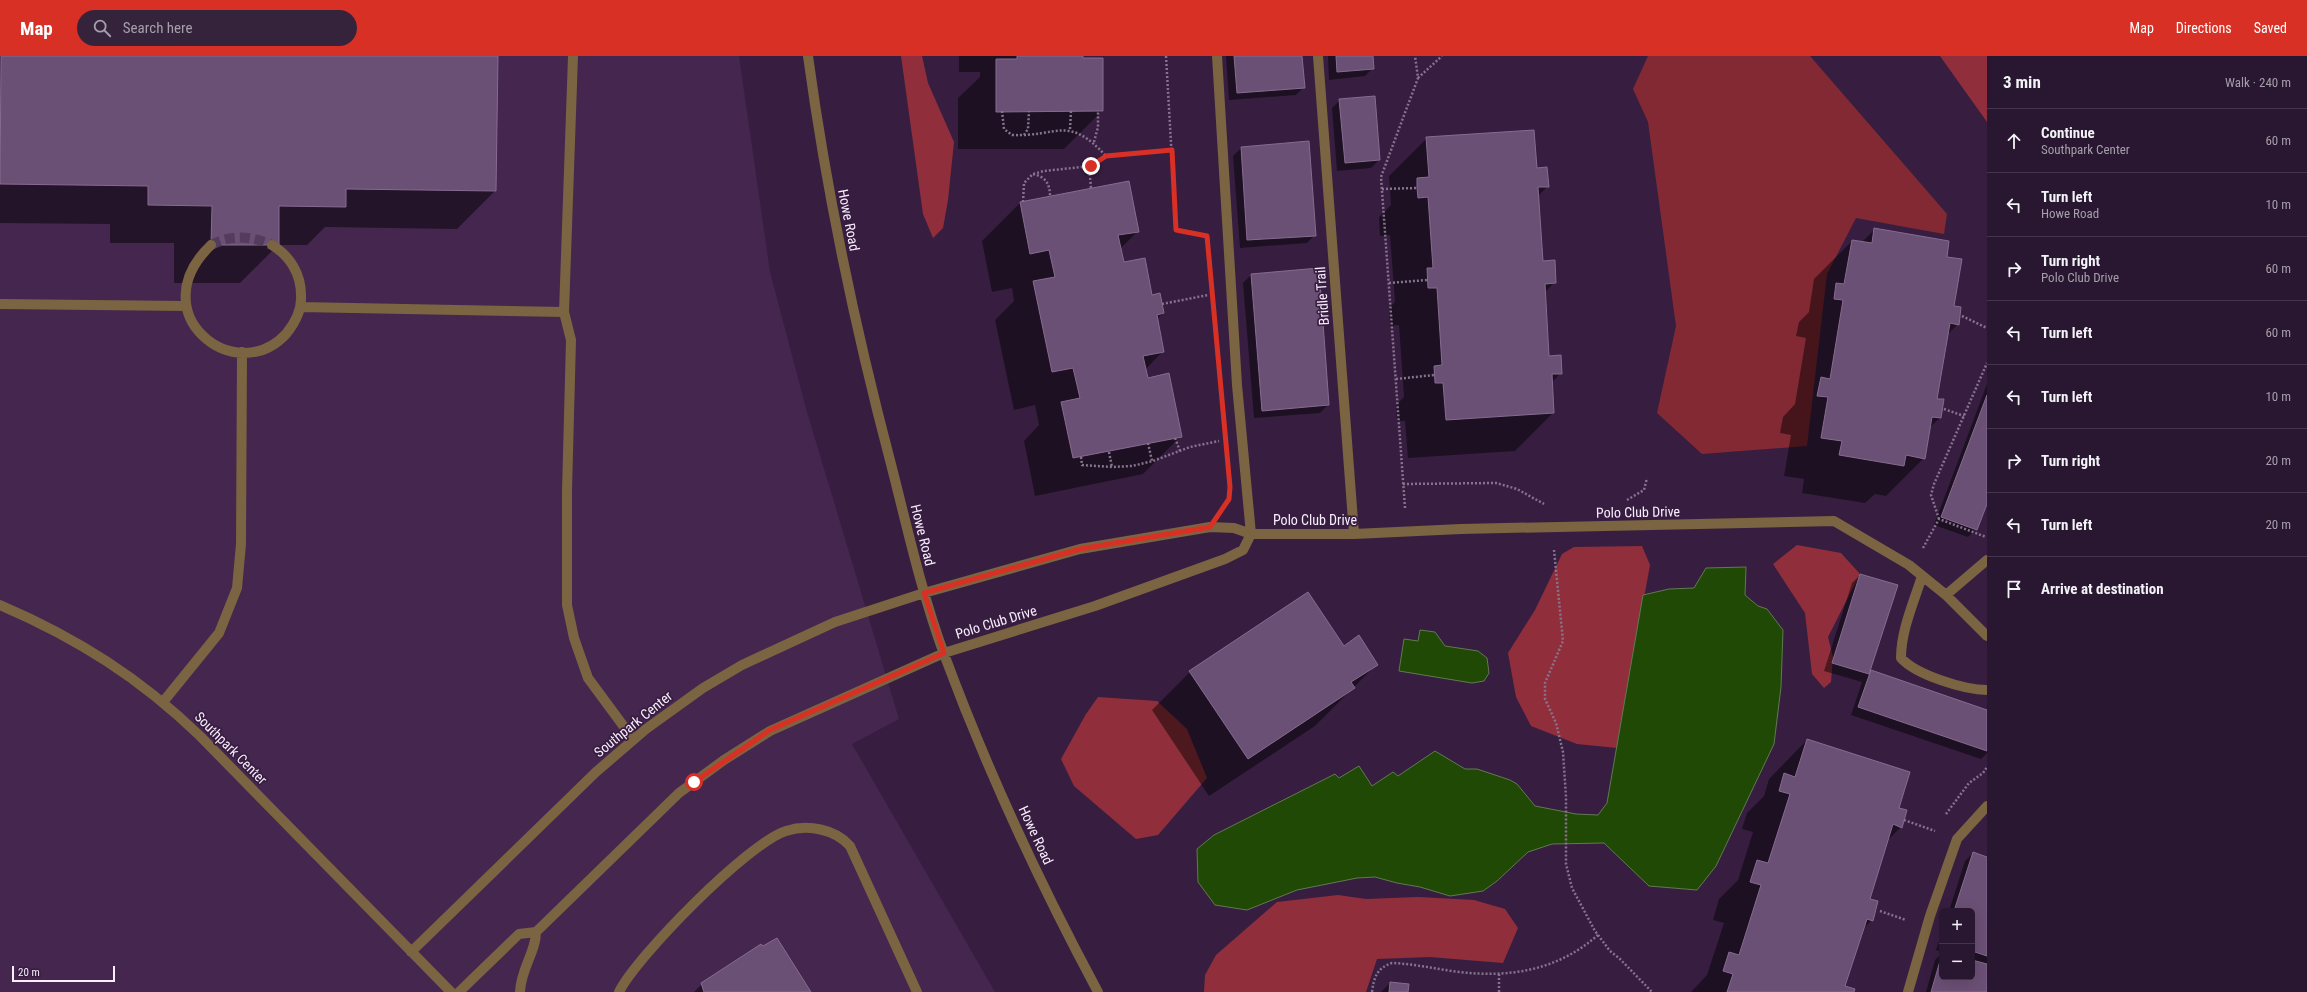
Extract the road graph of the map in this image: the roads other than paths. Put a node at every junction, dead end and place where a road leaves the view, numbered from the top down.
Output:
1 (573, 56) edge
2 (808, 56) edge
3 (1217, 56) edge
4 (1318, 56) edge
5 (211, 245) tunnel mouth
6 (272, 245) tunnel mouth
7 (0, 304) edge
8 (186, 306) junction
9 (300, 307) junction
10 (564, 312) junction
11 (242, 352) junction
12 (1251, 534) junction
13 (1354, 534) junction
14 (1987, 560) edge
15 (1922, 576) junction
16 (924, 593) junction
17 (1946, 595) junction
18 (0, 605) edge
19 (1987, 636) edge
20 (944, 653) junction
21 (1987, 690) edge
22 (163, 702) junction
23 (633, 739) junction
24 (1987, 806) edge
25 (536, 932) junction
26 (411, 952) junction
27 (451, 992) edge
28 (459, 992) edge
29 (520, 992) edge
30 (619, 992) edge
31 (917, 992) edge
32 (1098, 992) edge
33 (1908, 992) edge

1 - 10 street
2 - 16 street, Howe Road
3 - 12 street
4 - 13 street, Bridle Trail
5 - 8 street
6 - 9 street
7 - 8 street
8 - 11 street
9 - 10 street
9 - 11 street
10 - 23 street
11 - 22 street
12 - 13 street, Polo Club Drive
12 - 16 street, Polo Club Drive
12 - 20 street, Polo Club Drive
13 - 15 street, Polo Club Drive
14 - 17 street
15 - 17 street, Polo Club Drive
15 - 21 street
16 - 20 street, Howe Road
16 - 23 street, Southpark Center
17 - 19 street, Polo Club Drive
18 - 22 street, Southpark Center
20 - 25 street
20 - 32 street, Howe Road
22 - 26 street, Southpark Center
23 - 26 street, Southpark Center
24 - 33 street
25 - 28 street
25 - 29 street
26 - 27 street, Southpark Center
30 - 31 street

